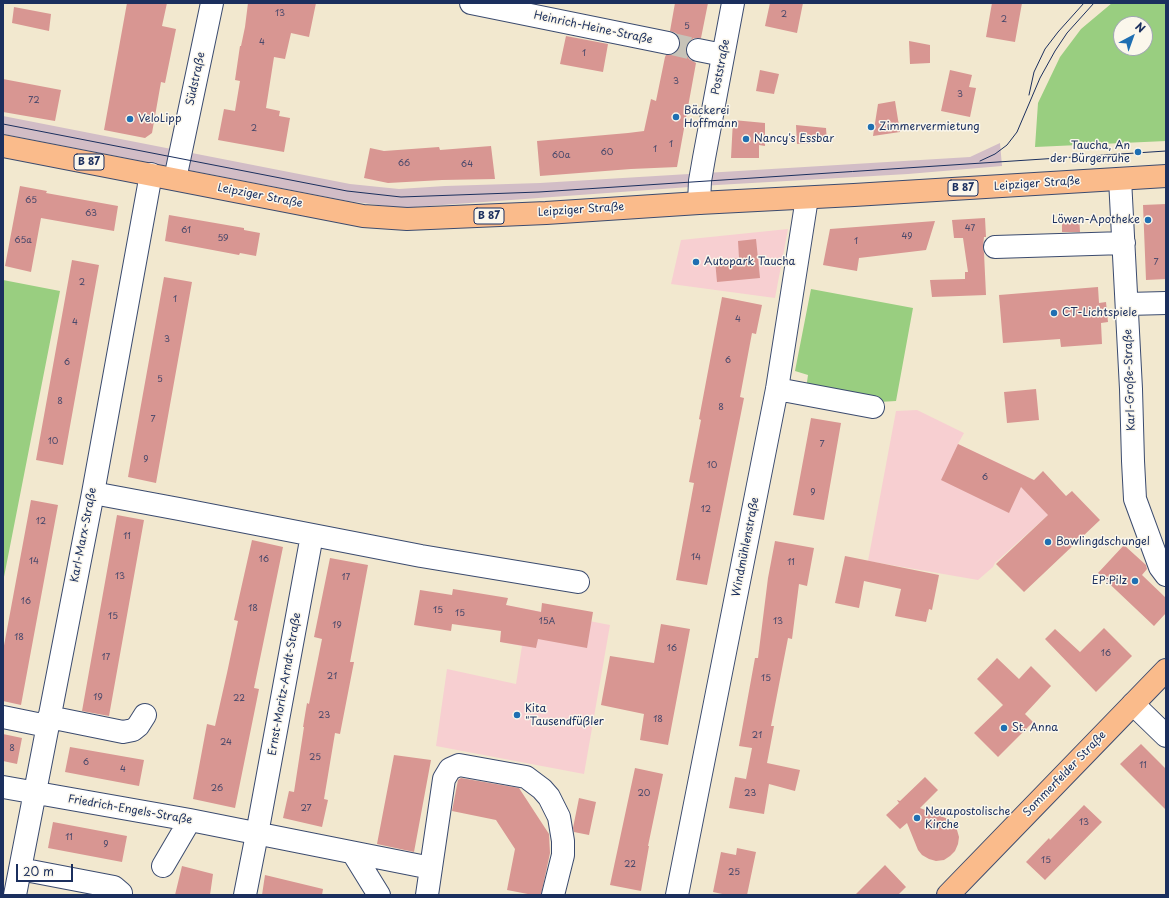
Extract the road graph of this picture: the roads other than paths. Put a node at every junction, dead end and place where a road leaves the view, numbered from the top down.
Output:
1 (212, 3) edge
2 (471, 3) edge
3 (733, 3) edge
4 (668, 43) tunnel mouth
5 (698, 50) tunnel mouth
6 (723, 55) junction
7 (3, 146) edge
8 (151, 174) junction
9 (1166, 176) edge
10 (1120, 178) junction
11 (175, 179) junction
12 (807, 198) junction
13 (698, 203) junction
14 (1124, 243) junction
15 (995, 247) dead end
16 (1166, 303) edge
17 (1127, 304) junction
18 (777, 389) junction
19 (873, 406) dead end
20 (93, 493) junction
21 (312, 535) junction
22 (1166, 575) edge
23 (578, 582) dead end
24 (1166, 670) edge
25 (1133, 704) junction
26 (145, 715) dead end
27 (3, 717) edge
28 (48, 722) junction
29 (1166, 736) edge
30 (3, 787) edge
31 (34, 793) junction
32 (190, 820) junction
33 (258, 834) junction
34 (354, 852) junction
35 (163, 866) dead end
36 (431, 868) junction
37 (20, 869) junction
38 (15, 895) edge
39 (121, 895) edge
40 (245, 895) edge
41 (379, 895) edge
42 (427, 895) edge
43 (553, 895) edge
44 (677, 895) edge
45 (948, 895) edge

1 - 11 street, Südstraße
2 - 4 street, Heinrich-Heine-Straße
3 - 6 street, Poststraße
5 - 6 street
6 - 13 street, Poststraße
7 - 8 main road, Leipziger Straße / B 87
8 - 11 main road, Leipziger Straße / B 87
8 - 20 street, Karl-Marx-Straße
9 - 10 main road, Leipziger Straße / B 87
10 - 12 main road, Leipziger Straße / B 87
10 - 14 street, Karl-Große-Straße
11 - 13 main road, Leipziger Straße / B 87
12 - 13 main road, Leipziger Straße / B 87
12 - 18 street, Windmühlenstraße
14 - 15 street
14 - 17 street, Karl-Große-Straße
16 - 17 street
17 - 22 street, Karl-Große-Straße
18 - 19 street
18 - 44 street, Windmühlenstraße
20 - 21 street
20 - 28 street, Karl-Marx-Straße
21 - 23 street
21 - 33 street, Ernst-Moritz-Arndt-Straße
24 - 25 main road, Sommerfelder Straße
25 - 29 street
25 - 45 main road, Sommerfelder Straße
26 - 28 street
27 - 28 street
28 - 31 street, Karl-Marx-Straße
30 - 31 street, Friedrich-Engels-Straße
31 - 32 street, Friedrich-Engels-Straße
31 - 37 street, Karl-Marx-Straße
32 - 33 street, Friedrich-Engels-Straße
32 - 35 street
33 - 34 street
33 - 40 street, Ernst-Moritz-Arndt-Straße
34 - 36 street
34 - 41 street
36 - 42 street
36 - 43 street
37 - 38 street, Karl-Marx-Straße
37 - 39 street

